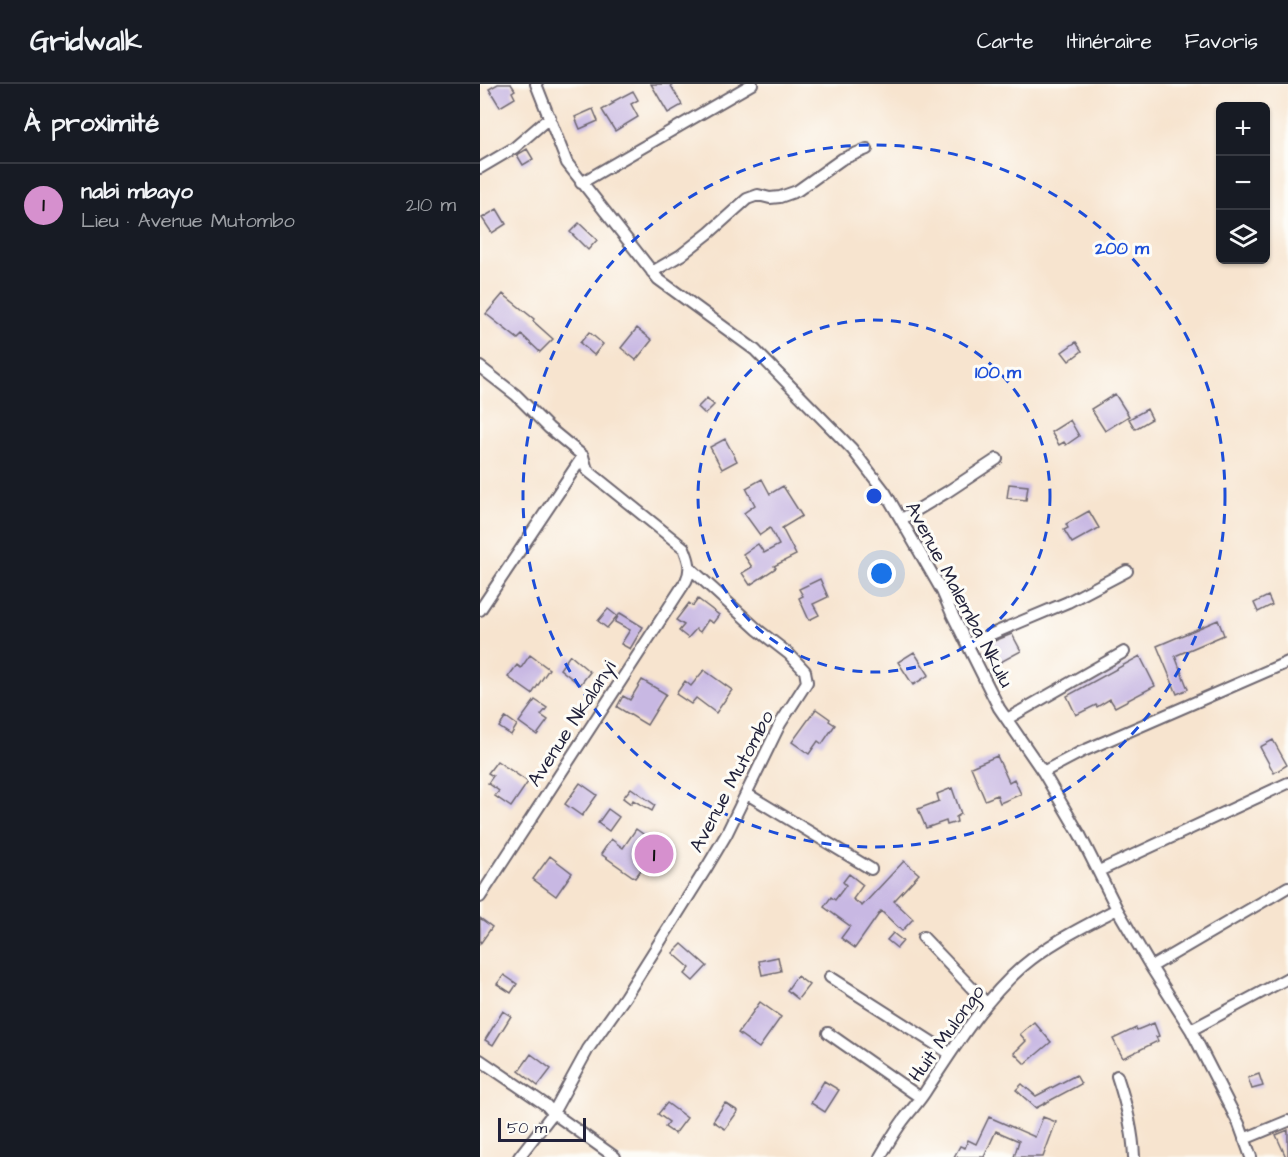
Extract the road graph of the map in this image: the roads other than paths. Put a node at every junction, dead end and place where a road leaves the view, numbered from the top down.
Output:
1 (752, 84) edge
2 (537, 85) edge
3 (549, 117) junction
4 (867, 149) dead end
5 (480, 168) edge
6 (581, 183) junction
7 (652, 272) junction
8 (480, 367) edge
9 (583, 456) junction
10 (997, 459) dead end
11 (902, 519) junction
12 (690, 568) junction
13 (1127, 571) dead end
14 (480, 610) edge
15 (968, 644) junction
16 (1124, 652) dead end
17 (1288, 662) edge
18 (1007, 719) junction
19 (1043, 772) junction
20 (1288, 783) edge
21 (747, 794) junction
22 (871, 869) dead end
23 (1099, 871) junction
24 (1288, 886) edge
25 (480, 897) edge
26 (1117, 909) junction
27 (922, 937) dead end
28 (1151, 967) junction
29 (830, 977) dead end
30 (1288, 978) edge
31 (986, 1003) junction
32 (1191, 1030) junction
33 (828, 1033) dead end
34 (950, 1053) junction
35 (480, 1060) edge
36 (1117, 1076) dead end
37 (921, 1098) junction
38 (553, 1113) junction
39 (1288, 1121) edge
40 (1244, 1138) junction
41 (519, 1157) edge
42 (615, 1157) edge
43 (880, 1157) edge
44 (1134, 1157) edge
45 (1251, 1157) edge

1 - 6 street
2 - 3 street, Avenue Malemba Nkulu
3 - 5 street
3 - 6 street, Avenue Malemba Nkulu
4 - 7 street
6 - 7 street, Avenue Malemba Nkulu
7 - 11 street, Avenue Malemba Nkulu
8 - 9 street
9 - 12 street
9 - 14 street
10 - 11 street
11 - 15 street, Avenue Malemba Nkulu
12 - 21 street, Avenue Mutombo
12 - 25 street, Avenue Nkalanyi
13 - 15 street
15 - 18 street, Avenue Malemba Nkulu
16 - 18 street
17 - 19 street
18 - 19 street, Avenue Malemba Nkulu
19 - 23 street, Avenue Malemba Nkulu
20 - 23 street
21 - 22 street
21 - 38 street, Avenue Mutombo
23 - 26 street, Avenue Malemba Nkulu
24 - 28 street
26 - 28 street, Avenue Malemba Nkulu
26 - 31 street, Huit Mulongo
27 - 31 street
28 - 32 street, Avenue Malemba Nkulu
29 - 34 street
30 - 32 street
31 - 34 street, Huit Mulongo
32 - 40 street, Avenue Malemba Nkulu
33 - 37 street
34 - 37 street, Huit Mulongo
35 - 38 street
36 - 44 street
37 - 43 street, Huit Mulongo
38 - 41 street, Avenue Mutombo
38 - 42 street
39 - 40 street
40 - 45 street, Avenue Malemba Nkulu

